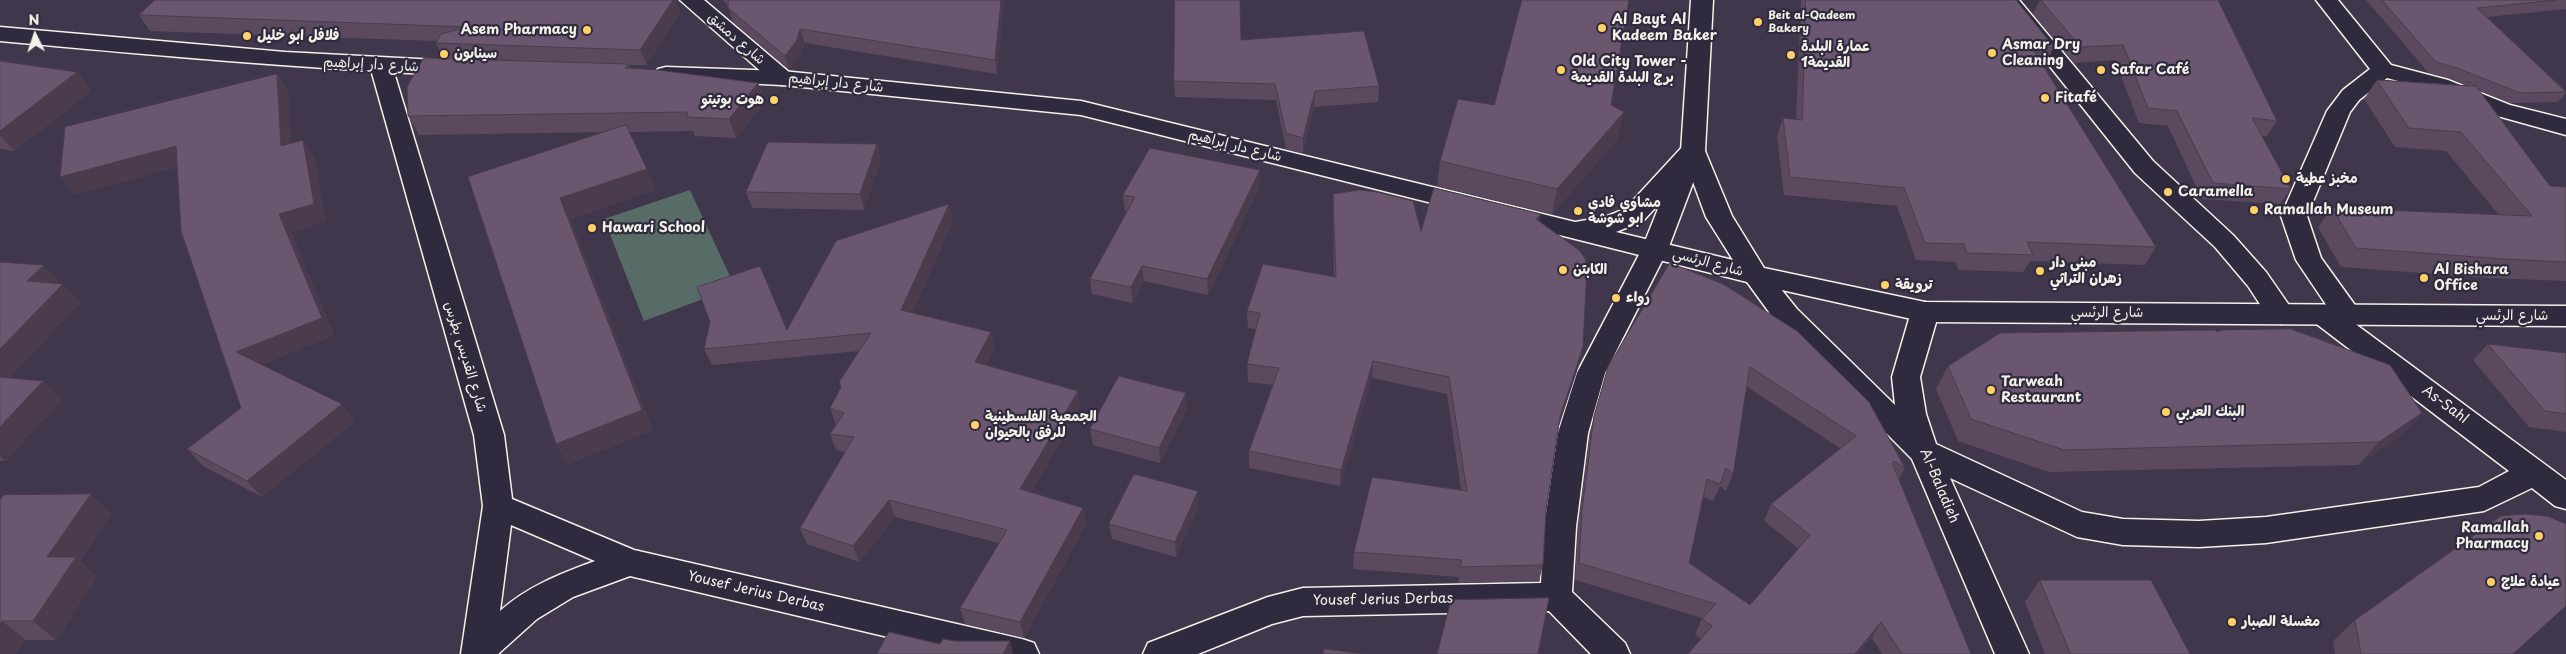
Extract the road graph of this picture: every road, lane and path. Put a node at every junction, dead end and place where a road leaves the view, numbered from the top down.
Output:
1 (691, 0) edge
2 (1702, 0) edge
3 (2008, 0) edge
4 (2327, 0) edge
5 (0, 34) edge
6 (380, 66) junction
7 (478, 69) edge
8 (2383, 70) junction
9 (645, 74) edge
10 (782, 78) junction
11 (2566, 127) edge
12 (1693, 151) junction
13 (1574, 229) junction
14 (1655, 249) junction
15 (1755, 275) junction
16 (1924, 312) junction
17 (2281, 314) junction
18 (2336, 315) junction
19 (2566, 316) edge
20 (1924, 452) junction
21 (2534, 472) junction
22 (2566, 496) edge
23 (498, 506) junction
24 (630, 562) junction
25 (1556, 597) junction
26 (479, 652) edge
27 (1022, 654) edge
28 (1160, 654) edge
29 (1613, 654) edge
30 (2012, 654) edge

1 - 10 street, شارع دمشق
2 - 12 street
3 - 17 street
4 - 8 street
5 - 6 street, شارع دار إبراهيم
6 - 7 street, شارع دار إبراهيم
6 - 23 street, شارع القديس بطرس
8 - 11 street
8 - 18 street, As-Sahl
9 - 10 street, شارع دار إبراهيم
10 - 13 street, شارع دار إبراهيم
12 - 13 street
12 - 14 street
12 - 15 street
13 - 14 street, شارع دار إبراهيم
14 - 15 street, شارع الرئسي
14 - 25 street
15 - 16 street, شارع الرئسي
15 - 20 street
16 - 17 street, شارع الرئسي
16 - 20 street, Al-Baladieh
17 - 18 street, شارع الرئسي
18 - 19 street, شارع الرئسي
18 - 21 street, As-Sahl
20 - 21 street
20 - 30 street, Al-Baladieh
21 - 22 street, As-Sahl
23 - 24 street, Yousef Jerius Derbas
23 - 26 street, شارع القديس بطرس
24 - 26 street
24 - 27 street, Yousef Jerius Derbas
25 - 28 street, Yousef Jerius Derbas
25 - 29 street

